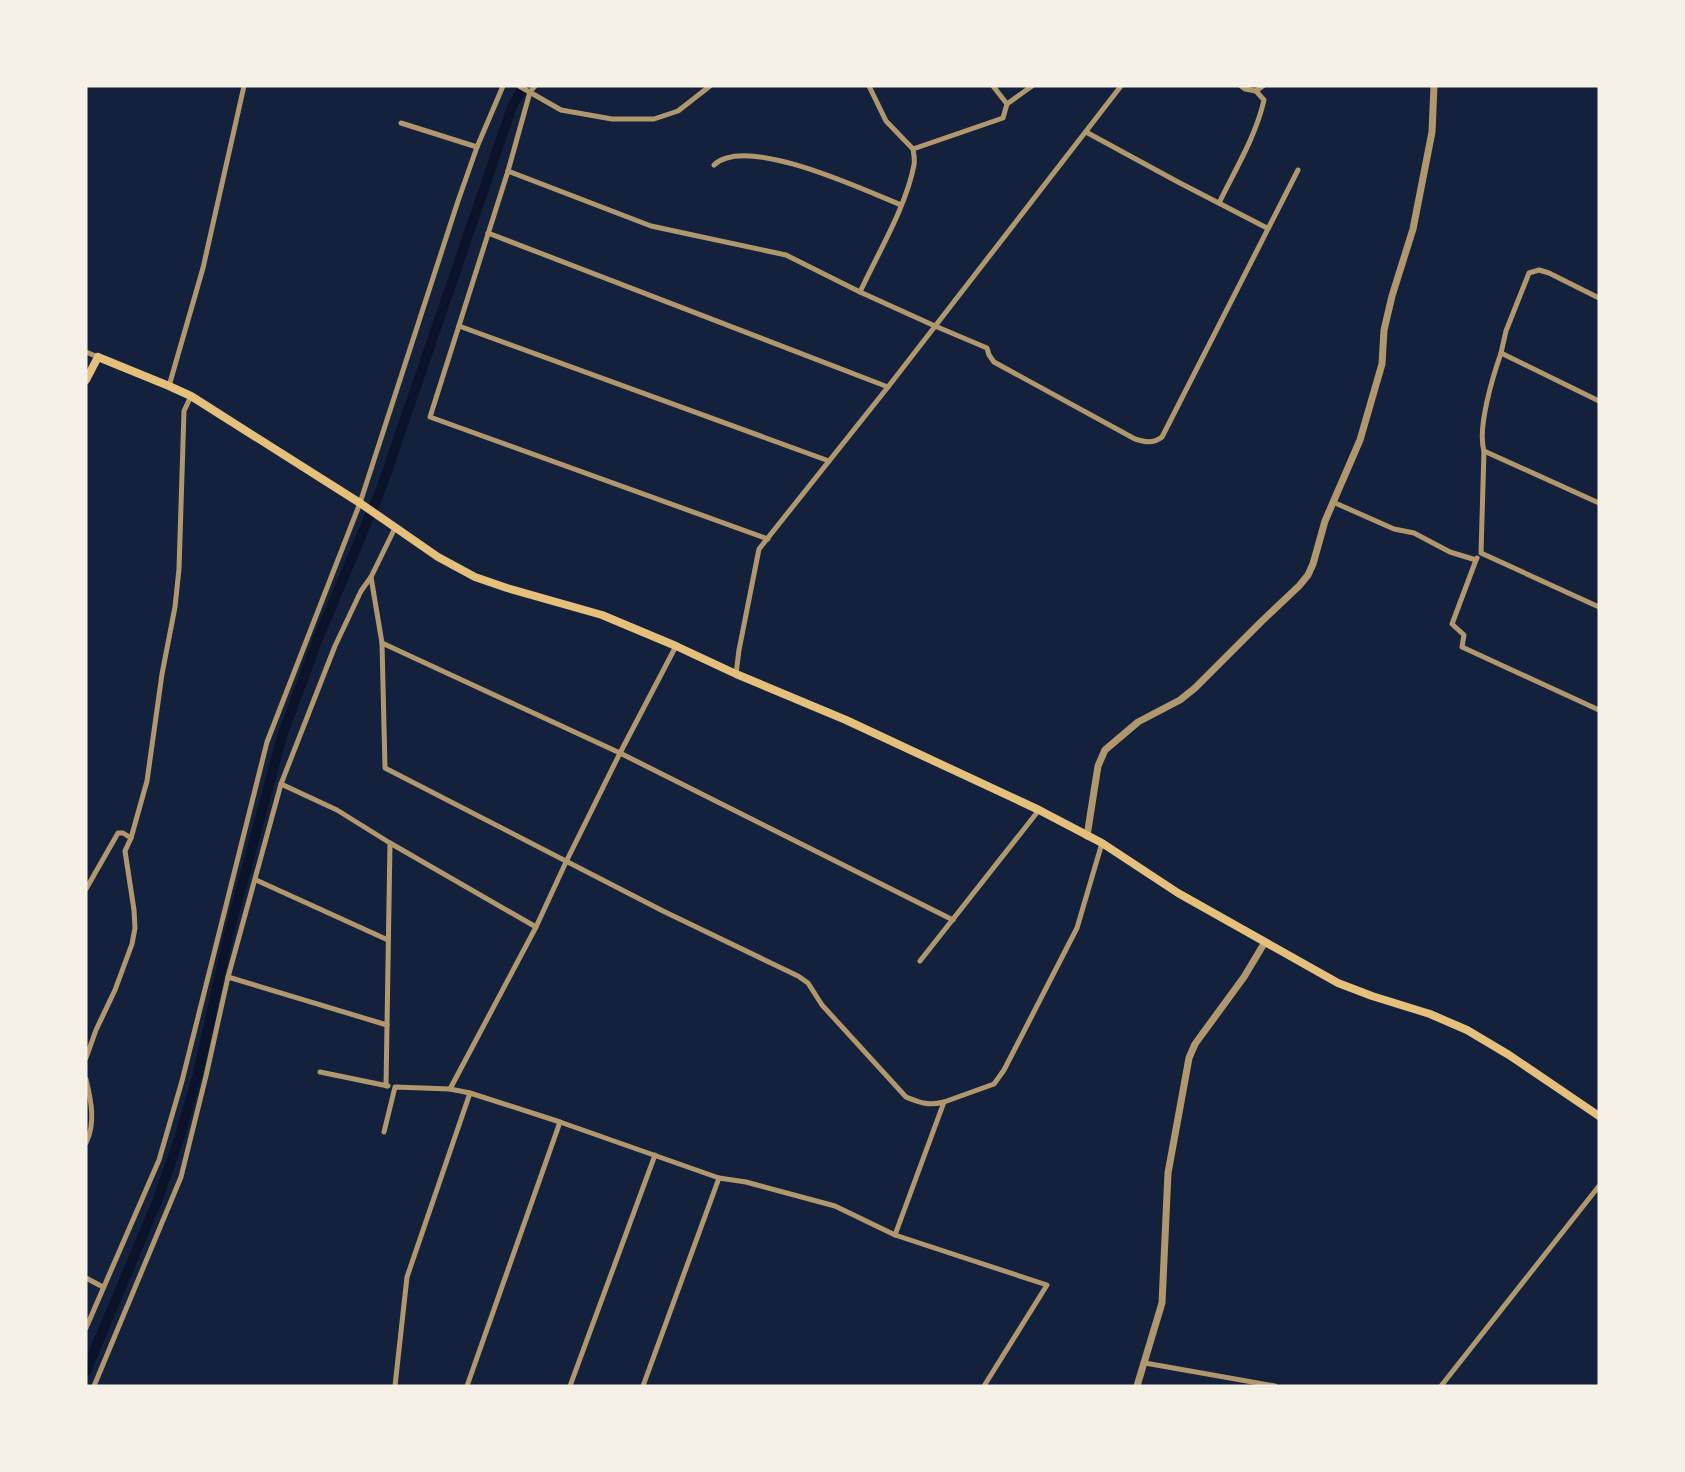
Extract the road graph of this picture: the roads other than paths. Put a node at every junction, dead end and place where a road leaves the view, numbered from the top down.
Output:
1 (244, 86) edge
2 (503, 86) edge
3 (534, 86) edge
4 (710, 86) edge
5 (869, 86) edge
6 (993, 86) edge
7 (1032, 86) edge
8 (1121, 86) edge
9 (1241, 86) edge
10 (1262, 86) edge
11 (1434, 86) edge
12 (522, 87) edge
13 (1256, 91) junction
14 (530, 92) junction
15 (1007, 104) junction
16 (401, 123) dead end
17 (1086, 132) junction
18 (477, 147) junction
19 (913, 149) junction
20 (714, 165) dead end
21 (1298, 170) dead end
22 (508, 172) junction
23 (1219, 203) junction
24 (901, 205) junction
25 (1267, 228) junction
26 (488, 233) junction
27 (860, 292) junction
28 (1599, 298) edge
29 (459, 326) junction
30 (936, 326) junction
31 (86, 352) edge
32 (1501, 354) junction
33 (98, 357) junction
34 (86, 361) edge
35 (86, 380) edge
36 (169, 386) junction
37 (888, 387) junction
38 (191, 397) junction
39 (1599, 401) edge
40 (421, 416) dead end
41 (430, 417) junction
42 (1484, 451) junction
43 (829, 461) junction
44 (1333, 502) junction
45 (360, 503) junction
46 (1599, 503) edge
47 (395, 528) junction
48 (768, 539) junction
49 (1481, 553) junction
50 (1476, 560) junction
51 (371, 578) junction
52 (1599, 607) edge
53 (383, 643) junction
54 (676, 646) junction
55 (736, 674) junction
56 (1599, 710) edge
57 (620, 753) junction
58 (281, 784) junction
59 (1039, 810) junction
60 (1087, 836) junction
61 (131, 838) junction
62 (390, 843) junction
63 (1102, 843) junction
64 (566, 862) junction
65 (256, 880) junction
66 (86, 889) edge
67 (953, 920) junction
68 (536, 927) junction
69 (388, 940) junction
70 (1265, 942) junction
71 (920, 961) dead end
72 (228, 977) junction
73 (387, 1025) junction
74 (86, 1058) edge
75 (320, 1072) dead end
76 (86, 1079) edge
77 (386, 1086) junction
78 (394, 1087) junction
79 (450, 1089) junction
80 (470, 1093) junction
81 (944, 1102) junction
82 (1599, 1116) edge
83 (560, 1122) junction
84 (384, 1132) dead end
85 (86, 1143) edge
86 (655, 1155) junction
87 (719, 1178) junction
88 (1599, 1186) edge
89 (895, 1235) junction
90 (86, 1278) edge
91 (103, 1287) junction
92 (86, 1328) edge
93 (1145, 1363) junction
94 (94, 1386) edge
95 (395, 1386) edge
96 (467, 1386) edge
97 (570, 1386) edge
98 (643, 1386) edge
99 (984, 1386) edge
100 (1137, 1386) edge
101 (1275, 1386) edge
102 (1441, 1386) edge

1 - 36 street
2 - 18 street
3 - 14 street
4 - 14 street
5 - 19 street
6 - 15 street
7 - 15 street
8 - 17 street
9 - 13 street
10 - 13 street
11 - 44 street
12 - 14 street
13 - 23 street
14 - 22 street
15 - 19 street
16 - 18 street
17 - 23 street
17 - 30 street
18 - 45 street
19 - 24 street
20 - 24 street
21 - 25 street
22 - 26 street
22 - 27 street
23 - 25 street
24 - 27 street
25 - 30 street
26 - 29 street
26 - 37 street
27 - 30 street
28 - 32 street
29 - 41 street
29 - 43 street
30 - 37 street
31 - 33 street
32 - 39 street
32 - 42 street
33 - 34 main road
33 - 35 main road
33 - 36 main road
36 - 38 main road
37 - 43 street
38 - 45 main road
38 - 61 street
40 - 41 street
41 - 48 street
42 - 46 street
42 - 49 street
43 - 48 street
44 - 50 street
44 - 60 street
45 - 47 main road
45 - 91 street
47 - 51 street
47 - 54 main road
48 - 55 street
49 - 50 street
49 - 52 street
50 - 56 street
51 - 53 street
51 - 58 street
53 - 57 street
53 - 64 street
54 - 55 main road
54 - 57 street
55 - 59 main road
57 - 64 street
57 - 67 street
58 - 62 street
58 - 65 street
59 - 60 main road
59 - 67 street
60 - 63 main road
61 - 66 street
61 - 74 street
62 - 68 street
62 - 69 street
63 - 70 main road
63 - 81 street
64 - 68 street
64 - 81 street
65 - 69 street
65 - 72 street
67 - 71 street
68 - 79 street
69 - 73 street
70 - 82 main road
70 - 93 street
72 - 73 street
72 - 94 street
73 - 77 street
75 - 77 street
76 - 85 street
77 - 78 street
78 - 79 street
78 - 84 street
79 - 80 street
80 - 83 street
80 - 95 street
81 - 89 street
83 - 86 street
83 - 96 street
86 - 87 street
86 - 97 street
87 - 89 street
87 - 98 street
88 - 102 street
89 - 99 street
90 - 91 street
91 - 92 street
93 - 100 street
93 - 101 street

